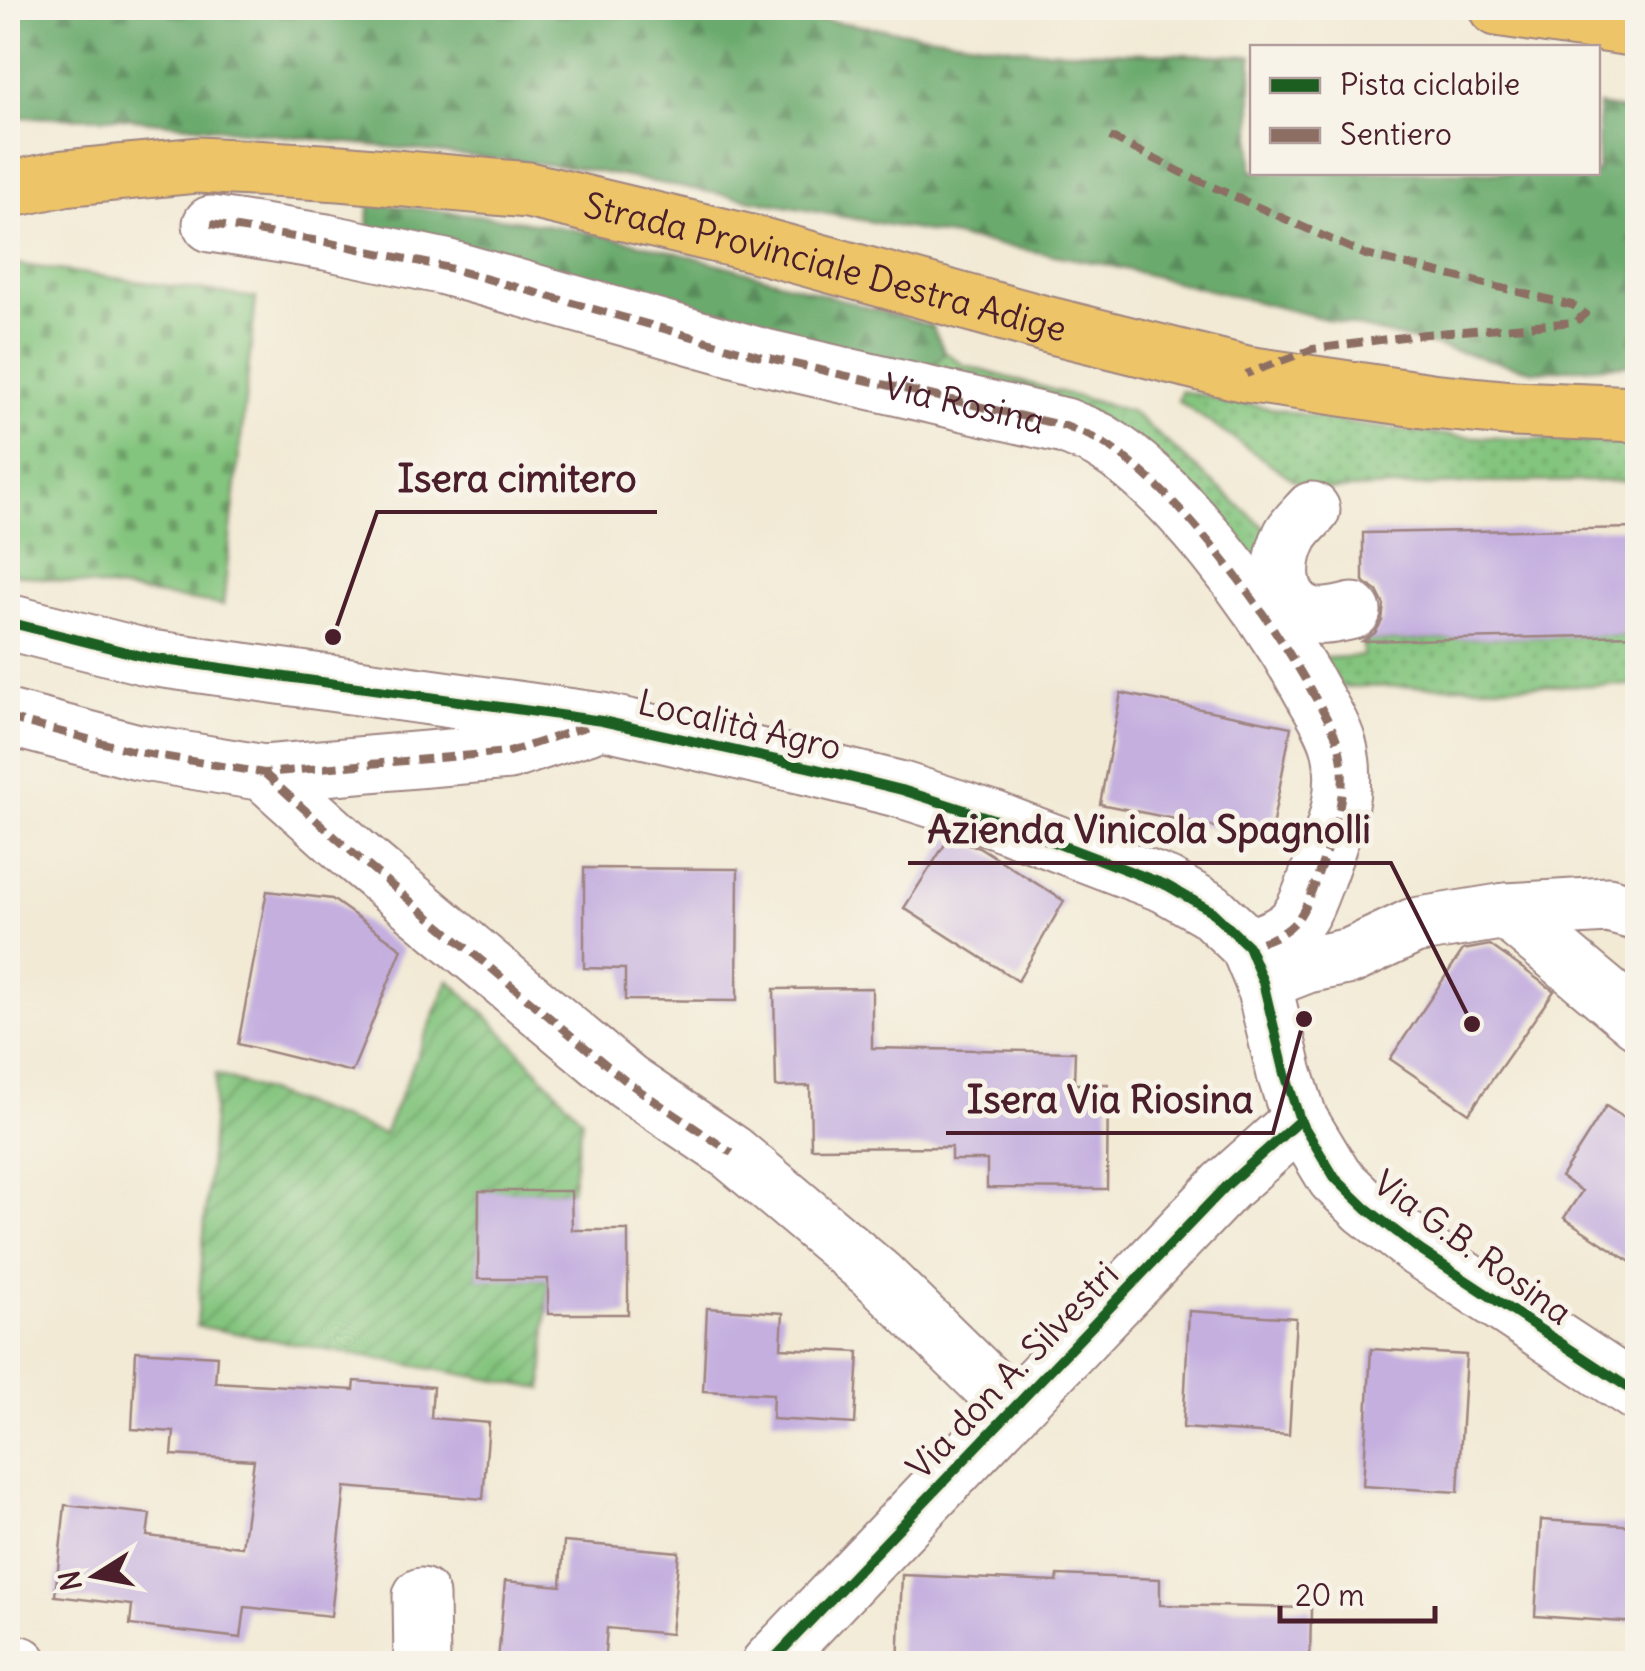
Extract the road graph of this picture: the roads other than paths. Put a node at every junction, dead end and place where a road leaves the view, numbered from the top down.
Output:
1 (1498, 8) edge
2 (1638, 28) edge
3 (8, 190) edge
4 (211, 224) dead end
5 (1638, 414) edge
6 (1312, 510) dead end
7 (1354, 611) dead end
8 (8, 622) edge
9 (8, 718) edge
10 (602, 722) junction
11 (264, 773) junction
12 (1628, 906) edge
13 (1506, 911) junction
14 (1255, 964) junction
15 (1638, 1021) edge
16 (1300, 1120) junction
17 (1638, 1394) edge
18 (1013, 1408) junction
19 (421, 1596) dead end
20 (8, 1662) edge
21 (20, 1664) edge
22 (422, 1664) edge
23 (769, 1664) edge

1 - 2 main road
3 - 5 main road, Strada Provinciale Destra Adige
4 - 14 street, Via Rosina
6 - 7 street
8 - 10 street, Località Agro
9 - 11 street
10 - 11 street
10 - 14 street, Località Agro
11 - 18 street
12 - 13 street
13 - 14 street
13 - 15 street
14 - 16 street
16 - 17 street, Via G.B. Rosina
16 - 18 street, Via don A. Silvestri
18 - 23 street, Via don A. Silvestri
19 - 22 street
20 - 21 street

